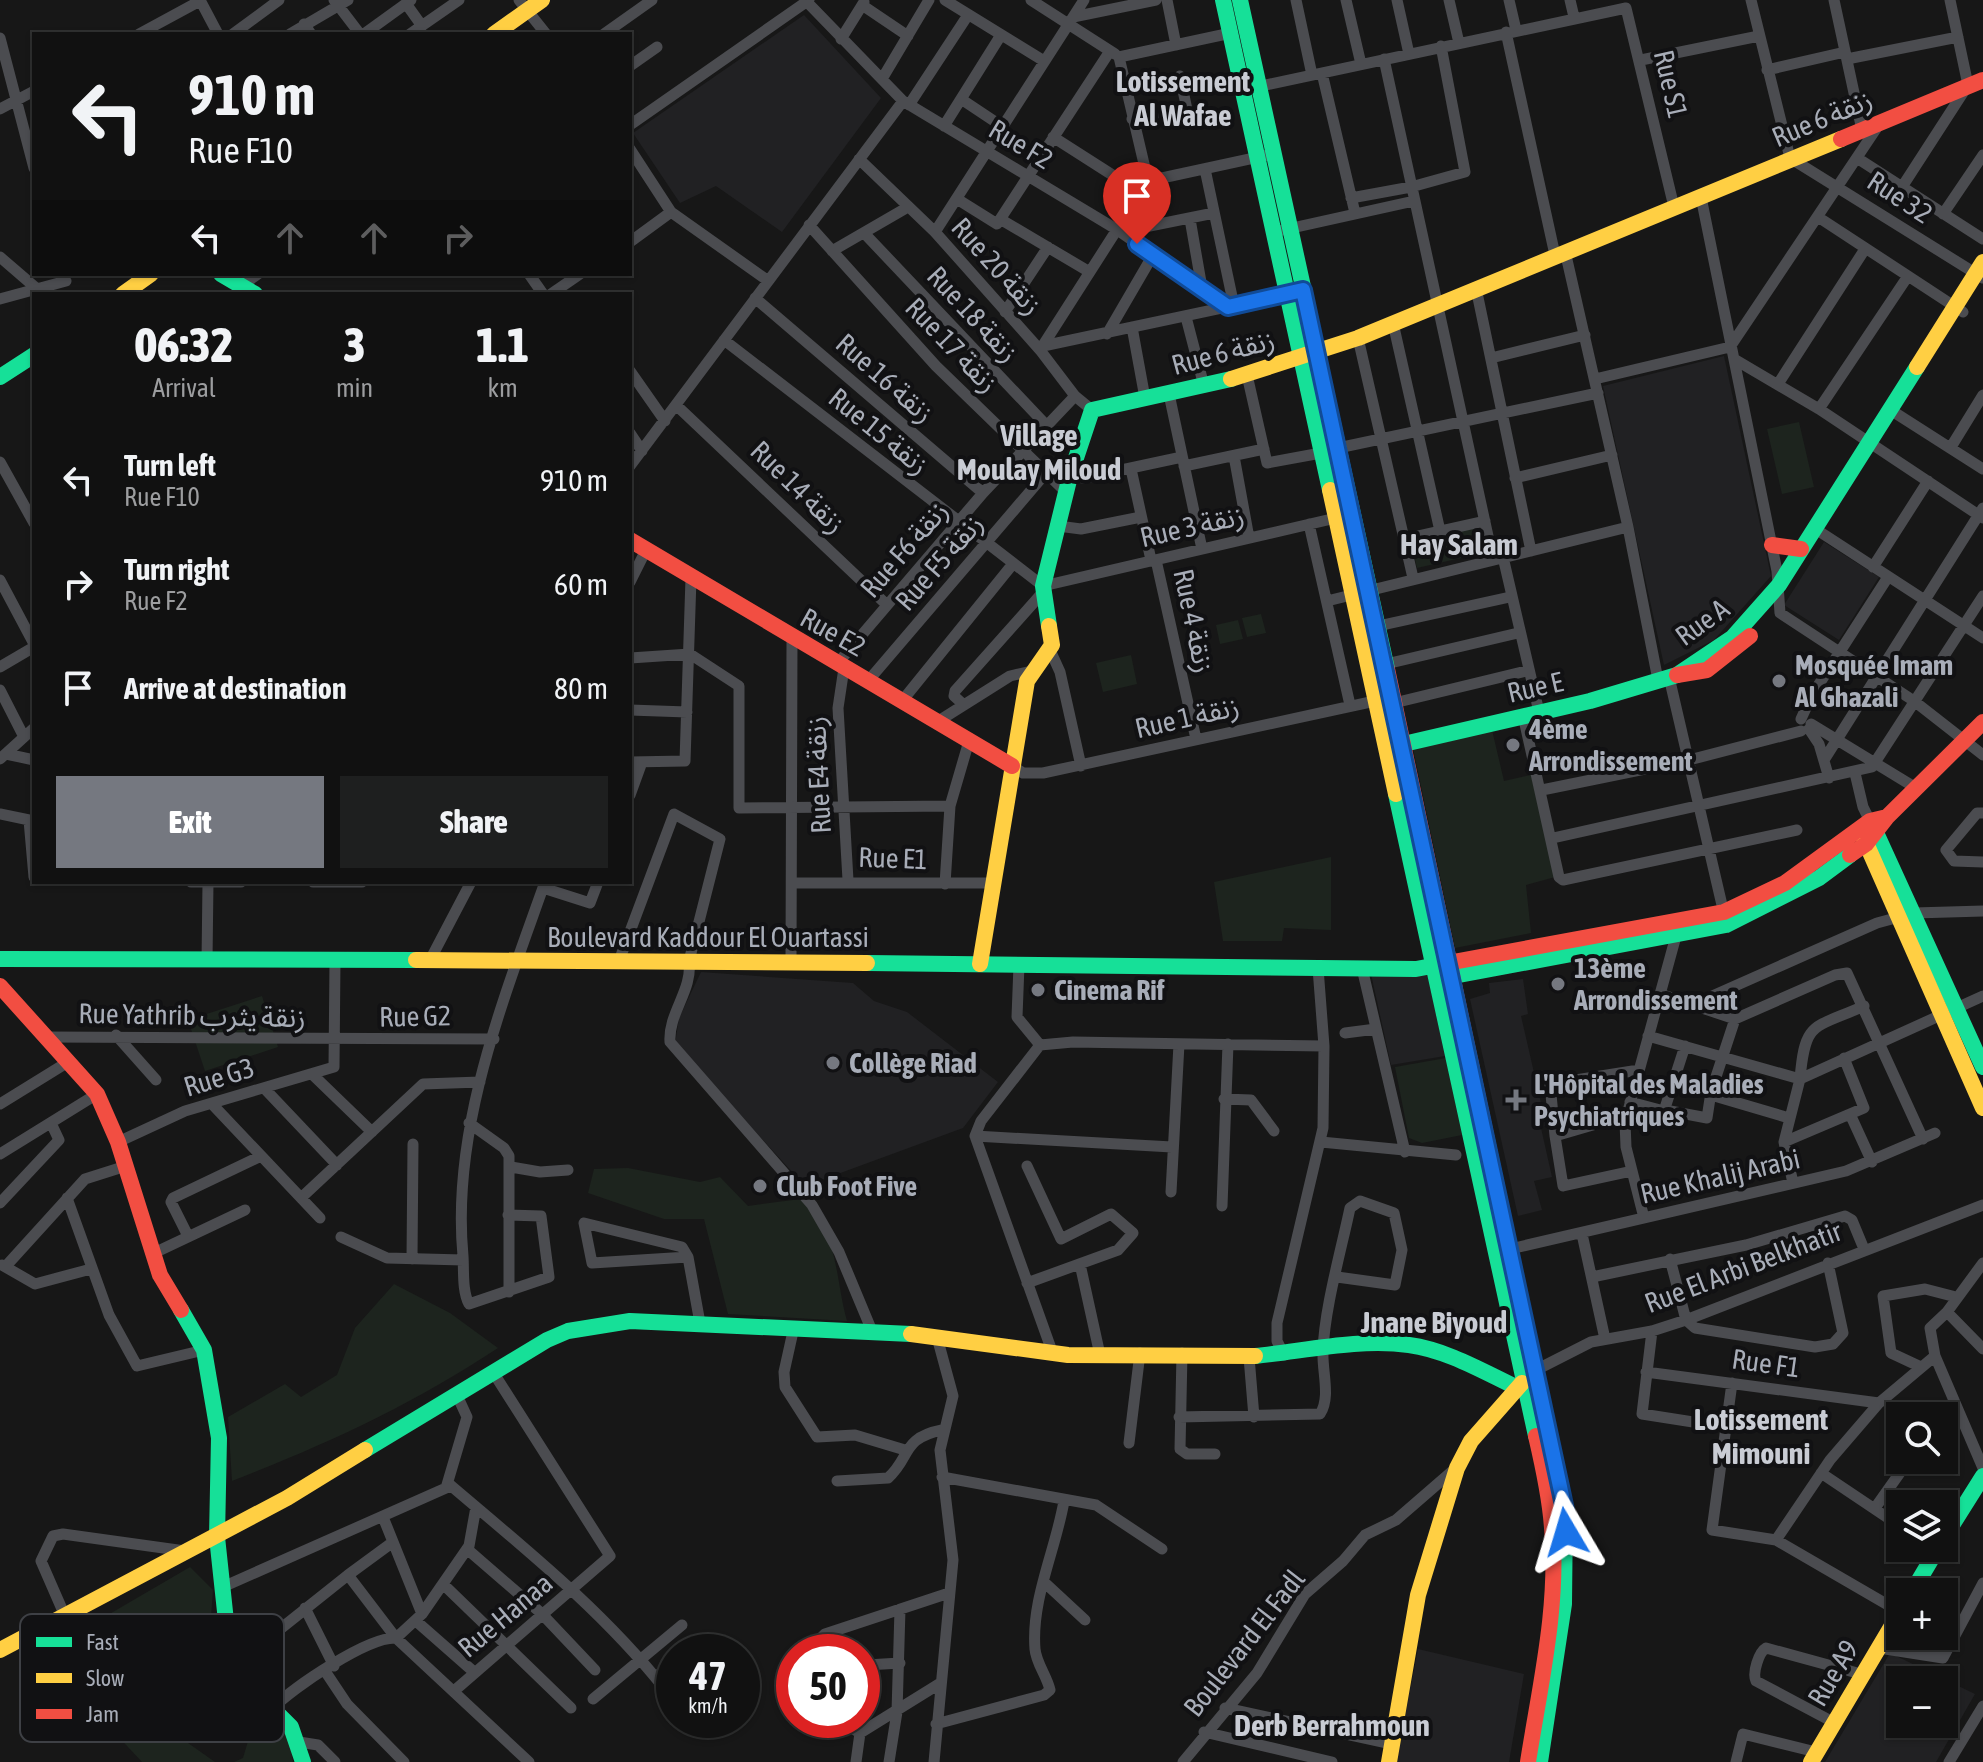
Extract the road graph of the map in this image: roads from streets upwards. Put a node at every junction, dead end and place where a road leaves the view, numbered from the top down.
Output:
1 (200, 0) edge
2 (279, 0) edge
3 (459, 0) edge
4 (542, 0) edge
5 (652, 0) edge
6 (929, 0) edge
7 (945, 0) edge
8 (1031, 0) edge
9 (1084, 0) edge
10 (1156, 0) edge
11 (1167, 0) edge
12 (1223, 0) edge
13 (1240, 0) edge
14 (1296, 0) edge
15 (1346, 0) edge
16 (1397, 0) edge
17 (1449, 0) edge
18 (1509, 0) edge
19 (1570, 0) edge
20 (1753, 0) edge
21 (1834, 0) edge
22 (1950, 0) edge
23 (340, 1) edge
24 (808, 1) edge
25 (409, 2) edge
26 (1142, 2) edge
27 (864, 3) edge
28 (523, 5) edge
29 (1600, 6) edge
30 (968, 15) junction
31 (1574, 17) junction
32 (1070, 20) junction
33 (422, 26) junction
34 (307, 29) edge
35 (1511, 31) junction
36 (143, 32) edge
37 (217, 32) edge
38 (236, 32) edge
39 (361, 32) edge
40 (365, 32) edge
41 (413, 32) edge
42 (496, 32) edge
43 (544, 32) edge
44 (607, 32) edge
45 (1231, 33) junction
46 (1001, 35) junction
47 (908, 36) junction
48 (1759, 36) junction
49 (1958, 37) junction
50 (0, 38) edge
51 (841, 39) junction
52 (1459, 43) junction
53 (1176, 45) junction
54 (1441, 46) junction
55 (657, 47) dead end
56 (1114, 54) junction
57 (1409, 54) junction
58 (1846, 56) junction
59 (1384, 59) junction
60 (1641, 60) junction
61 (1044, 61) junction
62 (1361, 64) junction
63 (632, 65) edge
64 (1767, 70) junction
65 (1317, 74) junction
66 (1180, 76) dead end
67 (882, 79) junction
68 (1975, 82) edge
69 (1251, 89) junction
70 (32, 92) edge
71 (961, 99) junction
72 (18, 100) junction
73 (906, 103) junction
74 (1186, 106) junction
75 (0, 109) edge
76 (1132, 119) junction
77 (1881, 122) junction
78 (632, 124) edge
79 (1190, 124) dead end
80 (944, 126) junction
81 (1003, 127) junction
82 (1862, 130) junction
83 (1053, 137) junction
84 (632, 152) edge
85 (987, 153) junction
86 (1983, 155) edge
87 (1265, 156) junction
88 (1790, 158) junction
89 (1857, 158) junction
90 (859, 159) junction
91 (32, 160) edge
92 (1205, 169) junction
93 (1028, 176) junction
94 (1148, 181) junction
95 (1838, 185) junction
96 (1411, 187) junction
97 (1902, 187) junction
98 (1139, 192) junction
99 (1701, 197) junction
100 (1351, 198) junction
101 (957, 199) junction
102 (1414, 201) junction
103 (908, 207) junction
104 (1674, 207) junction
105 (671, 212) junction
106 (1214, 213) junction
107 (1355, 213) junction
108 (1943, 214) junction
109 (1818, 217) junction
110 (1000, 219) junction
111 (1190, 219) junction
112 (809, 225) junction
113 (1282, 230) junction
114 (1118, 231) junction
115 (935, 232) junction
116 (865, 234) junction
117 (1983, 239) edge
118 (632, 241) edge
119 (1048, 247) junction
120 (1865, 249) junction
121 (832, 251) junction
122 (1560, 253) junction
123 (1153, 255) junction
124 (0, 257) edge
125 (1088, 271) junction
126 (1981, 274) edge
127 (148, 276) edge
128 (224, 276) edge
129 (577, 276) edge
130 (1908, 276) junction
131 (65, 277) edge
132 (767, 280) junction
133 (568, 282) junction
134 (36, 288) junction
135 (1202, 288) junction
136 (1476, 288) junction
137 (248, 290) edge
138 (126, 292) edge
139 (554, 292) edge
140 (575, 292) edge
141 (1296, 292) junction
142 (755, 298) junction
143 (0, 299) edge
144 (1438, 304) junction
145 (1231, 306) junction
146 (1958, 309) junction
147 (1005, 312) junction
148 (1186, 317) junction
149 (1393, 323) junction
150 (1132, 327) junction
151 (1107, 334) junction
152 (1585, 335) junction
153 (1358, 338) junction
154 (724, 340) junction
155 (1042, 348) junction
156 (1732, 353) junction
157 (1308, 355) junction
158 (32, 356) edge
159 (1491, 358) junction
160 (632, 374) edge
161 (1247, 375) junction
162 (0, 377) edge
163 (1595, 379) junction
164 (1778, 384) junction
165 (1204, 386) junction
166 (1598, 393) junction
167 (1169, 394) junction
168 (1983, 395) edge
169 (1075, 396) junction
170 (1145, 398) junction
171 (676, 405) junction
172 (1819, 409) junction
173 (1092, 410) junction
174 (1893, 412) junction
175 (1502, 414) junction
176 (665, 421) junction
177 (1464, 422) junction
178 (1047, 426) junction
179 (1417, 432) junction
180 (632, 436) edge
181 (1381, 439) junction
182 (1872, 445) junction
183 (1951, 447) junction
184 (1264, 449) junction
185 (1329, 450) junction
186 (642, 451) junction
187 (1022, 452) junction
188 (1612, 455) junction
189 (1234, 456) junction
190 (0, 462) edge
191 (1183, 462) junction
192 (632, 464) edge
193 (1131, 469) junction
194 (1983, 469) edge
195 (1045, 474) junction
196 (1515, 478) junction
197 (1928, 481) junction
198 (1068, 484) junction
199 (983, 493) junction
200 (1353, 514) junction
201 (1981, 514) edge
202 (1141, 517) junction
203 (1335, 518) junction
204 (32, 519) edge
205 (1485, 521) junction
206 (957, 523) junction
207 (1309, 524) junction
208 (1058, 526) junction
209 (1628, 527) junction
210 (1440, 531) junction
211 (1818, 531) junction
212 (1249, 538) junction
213 (1404, 539) junction
214 (635, 545) edge
215 (986, 545) junction
216 (1772, 545) junction
217 (1202, 549) junction
218 (1801, 549) junction
219 (1531, 551) junction
220 (1498, 558) junction
221 (1154, 560) junction
222 (1012, 565) junction
223 (632, 567) edge
224 (1873, 567) junction
225 (1888, 577) junction
226 (691, 578) junction
227 (1413, 578) junction
228 (0, 580) edge
229 (1779, 585) junction
230 (1043, 588) junction
231 (1370, 590) junction
232 (1353, 596) junction
233 (1983, 596) edge
234 (1510, 597) junction
235 (1925, 599) junction
236 (1327, 601) junction
237 (1778, 603) junction
238 (887, 605) junction
239 (1964, 624) junction
240 (1378, 626) junction
241 (1518, 633) junction
242 (1983, 638) edge
243 (792, 639) junction
244 (32, 642) edge
245 (32, 647) edge
246 (1050, 650) junction
247 (690, 654) junction
248 (1839, 654) junction
249 (632, 658) edge
250 (1386, 664) junction
251 (840, 666) junction
252 (0, 667) edge
253 (1032, 671) junction
254 (1526, 671) junction
255 (1668, 677) junction
256 (1874, 677) junction
257 (868, 681) junction
258 (0, 690) edge
259 (902, 701) junction
260 (1375, 701) junction
261 (1914, 701) junction
262 (1394, 703) junction
263 (964, 705) junction
264 (1350, 705) junction
265 (632, 710) edge
266 (687, 712) junction
267 (1531, 714) junction
268 (937, 722) junction
269 (1983, 722) edge
270 (1805, 726) junction
271 (29, 732) edge
272 (1836, 737) junction
273 (1196, 739) junction
274 (1965, 740) junction
275 (969, 741) junction
276 (1403, 745) junction
277 (1385, 748) junction
278 (1983, 755) edge
279 (3, 756) edge
280 (32, 760) edge
281 (1689, 760) junction
282 (1824, 760) junction
283 (636, 762) edge
284 (1876, 762) junction
285 (1012, 766) junction
286 (1081, 766) junction
287 (1855, 773) junction
288 (1829, 778) junction
289 (632, 784) edge
290 (1916, 788) junction
291 (1542, 790) junction
292 (844, 806) junction
293 (950, 806) junction
294 (792, 807) junction
295 (1700, 807) junction
296 (1983, 813) edge
297 (0, 814) edge
298 (32, 821) edge
299 (1872, 829) junction
300 (1797, 830) dead end
301 (1553, 838) junction
302 (1709, 849) junction
303 (1983, 862) edge
304 (848, 880) junction
305 (792, 883) junction
306 (993, 883) junction
307 (208, 884) edge
308 (470, 884) edge
309 (597, 884) edge
310 (945, 884) junction
311 (544, 885) edge
312 (1906, 914) junction
313 (1982, 914) edge
314 (1725, 918) junction
315 (1676, 936) junction
316 (1540, 953) junction
317 (0, 960) edge
318 (207, 961) junction
319 (335, 961) junction
320 (619, 961) junction
321 (689, 961) junction
322 (429, 962) junction
323 (519, 962) junction
324 (791, 963) junction
325 (980, 964) junction
326 (1019, 965) junction
327 (1318, 968) junction
328 (1362, 968) junction
329 (1451, 969) junction
330 (1427, 971) junction
331 (0, 986) edge
332 (1660, 994) junction
333 (1983, 996) edge
334 (1692, 1005) junction
335 (1864, 1006) junction
336 (1949, 1011) junction
337 (1735, 1019) junction
338 (1376, 1029) junction
339 (1345, 1033) dead end
340 (116, 1035) junction
341 (1648, 1036) junction
342 (47, 1037) junction
343 (494, 1039) junction
344 (337, 1041) junction
345 (1881, 1043) junction
346 (1179, 1044) junction
347 (1228, 1044) junction
348 (1040, 1045) junction
349 (1324, 1046) junction
350 (1685, 1046) junction
351 (1721, 1057) junction
352 (1844, 1058) junction
353 (68, 1062) junction
354 (1983, 1067) edge
355 (1639, 1070) junction
356 (313, 1075) junction
357 (1800, 1079) junction
358 (156, 1080) dead end
359 (480, 1082) junction
360 (264, 1088) junction
361 (97, 1094) junction
362 (1711, 1095) junction
363 (1224, 1099) junction
364 (1630, 1102) junction
365 (0, 1104) edge
366 (212, 1104) junction
367 (1983, 1108) edge
368 (1665, 1110) junction
369 (1850, 1114) junction
370 (1627, 1115) junction
371 (1789, 1118) junction
372 (51, 1123) junction
373 (469, 1123) junction
374 (1274, 1131) dead end
375 (372, 1132) junction
376 (1935, 1133) dead end
377 (975, 1136) junction
378 (1555, 1136) junction
379 (1923, 1139) junction
380 (118, 1142) junction
381 (1321, 1142) junction
382 (1784, 1142) junction
383 (413, 1144) dead end
384 (1172, 1147) junction
385 (1405, 1152) junction
386 (0, 1154) edge
387 (1456, 1155) dead end
388 (261, 1156) junction
389 (1872, 1162) junction
390 (337, 1165) junction
391 (126, 1166) junction
392 (1027, 1166) dead end
393 (511, 1167) junction
394 (568, 1170) dead end
395 (1632, 1171) junction
396 (1793, 1183) junction
397 (1171, 1192) dead end
398 (302, 1197) junction
399 (67, 1198) junction
400 (0, 1203) edge
401 (1983, 1205) edge
402 (1222, 1206) dead end
403 (245, 1210) dead end
404 (508, 1215) junction
405 (320, 1218) dead end
406 (1644, 1218) junction
407 (1582, 1234) junction
408 (188, 1236) junction
409 (341, 1237) dead end
410 (1510, 1249) junction
411 (1864, 1249) junction
412 (152, 1254) junction
413 (688, 1257) junction
414 (412, 1259) junction
415 (1670, 1259) junction
416 (463, 1260) junction
417 (1828, 1263) junction
418 (1983, 1263) edge
419 (1080, 1264) junction
420 (3, 1265) edge
421 (91, 1269) junction
422 (1337, 1277) junction
423 (1592, 1277) junction
424 (1027, 1283) junction
425 (509, 1292) junction
426 (1956, 1297) junction
427 (1947, 1312) junction
428 (1686, 1320) junction
429 (700, 1323) junction
430 (794, 1327) junction
431 (872, 1331) junction
432 (1652, 1331) junction
433 (937, 1337) junction
434 (1605, 1339) junction
435 (1983, 1349) edge
436 (204, 1350) junction
437 (1323, 1350) junction
438 (1140, 1353) junction
439 (1182, 1353) junction
440 (1053, 1354) junction
441 (1100, 1355) junction
442 (1284, 1355) junction
443 (1935, 1356) junction
444 (1249, 1357) junction
445 (1921, 1367) junction
446 (493, 1372) junction
447 (1646, 1372) junction
448 (1527, 1379) junction
449 (1732, 1383) junction
450 (456, 1393) junction
451 (1879, 1403) junction
452 (1959, 1412) joint
453 (1179, 1417) junction
454 (1254, 1417) junction
455 (1725, 1427) junction
456 (942, 1430) junction
457 (1129, 1443) dead end
458 (905, 1450) junction
459 (1215, 1454) dead end
460 (1457, 1468) junction
461 (1983, 1468) edge
462 (1821, 1473) junction
463 (1899, 1474) edge
464 (1983, 1476) edge
465 (942, 1477) junction
466 (837, 1481) dead end
467 (449, 1484) junction
468 (1064, 1501) junction
469 (476, 1507) junction
470 (1875, 1508) junction
471 (1958, 1515) edge
472 (1886, 1516) edge
473 (383, 1517) junction
474 (217, 1537) junction
475 (1776, 1540) junction
476 (393, 1542) junction
477 (467, 1549) junction
478 (1162, 1549) dead end
479 (190, 1552) junction
480 (348, 1575) junction
481 (1044, 1582) junction
482 (1983, 1583) edge
483 (444, 1585) junction
484 (225, 1586) junction
485 (572, 1590) junction
486 (949, 1593) junction
487 (1886, 1604) edge
488 (305, 1608) junction
489 (900, 1609) junction
490 (541, 1613) junction
491 (64, 1614) edge
492 (69, 1614) edge
493 (227, 1614) edge
494 (419, 1618) junction
495 (1085, 1620) dead end
496 (284, 1625) edge
497 (682, 1625) dead end
498 (825, 1634) edge
499 (1886, 1636) edge
500 (396, 1638) junction
501 (20, 1640) edge
502 (507, 1644) junction
503 (1879, 1648) junction
504 (0, 1650) edge
505 (643, 1661) junction
506 (900, 1663) junction
507 (880, 1664) edge
508 (329, 1669) junction
509 (595, 1670) dead end
510 (474, 1672) junction
511 (1861, 1674) junction
512 (656, 1677) edge
513 (939, 1684) junction
514 (454, 1691) junction
515 (593, 1699) dead end
516 (284, 1700) edge
517 (1983, 1706) edge
518 (571, 1708) dead end
519 (1225, 1708) junction
520 (897, 1712) junction
521 (284, 1720) edge
522 (880, 1722) edge
523 (1833, 1722) junction
524 (936, 1724) junction
525 (1204, 1732) junction
526 (859, 1738) edge
527 (299, 1742) junction
528 (1392, 1744) junction
529 (1814, 1757) edge
530 (303, 1762) edge
531 (335, 1762) edge
532 (404, 1762) edge
533 (529, 1762) edge
534 (856, 1762) edge
535 (889, 1762) edge
536 (935, 1762) edge
537 (1183, 1762) edge
538 (1332, 1762) edge
539 (1389, 1762) edge
540 (1528, 1762) edge
541 (1540, 1762) edge
542 (1736, 1762) edge
543 (1949, 1762) edge

1 - 36 street
1 - 37 street
2 - 38 street
3 - 33 street
4 - 28 street
5 - 44 street
6 - 47 street
7 - 30 street
8 - 32 street
9 - 32 street
10 - 26 street
11 - 53 street
12 - 45 street
13 - 69 street
14 - 65 street
15 - 62 street
16 - 57 street
17 - 52 street
18 - 35 street
19 - 31 street
20 - 48 street
21 - 58 street
22 - 49 street
23 - 34 street
23 - 39 street
24 - 51 street, Rue F2
24 - 78 street
25 - 33 street
25 - 40 street
26 - 32 street
27 - 47 street
27 - 51 street
28 - 42 street
28 - 43 street
29 - 31 street
29 - 60 street, Rue S1
30 - 46 street
30 - 73 street
31 - 35 street
32 - 56 street
32 - 61 street
33 - 41 street
35 - 52 street
35 - 122 street
45 - 53 street
45 - 69 street
46 - 61 street
46 - 71 street
47 - 67 street
48 - 60 street
48 - 64 street
49 - 58 street
49 - 68 street
50 - 72 street
51 - 67 street, Rue F2
52 - 54 street
53 - 56 street
54 - 57 street
54 - 96 street
55 - 63 street
56 - 76 street
56 - 83 street
57 - 59 street
58 - 64 street
58 - 82 street
59 - 62 street
59 - 96 street
60 - 104 street, Rue S1
61 - 81 street
62 - 65 street
64 - 88 street
65 - 69 street
65 - 100 street
66 - 74 street
67 - 73 street, Rue F2
68 - 77 street, Rue 6 زنقة
68 - 97 street
69 - 87 street
70 - 72 street
71 - 80 street
71 - 81 street
72 - 75 street
72 - 91 street
73 - 80 street, Rue F2
73 - 90 street
74 - 76 street
74 - 79 street
76 - 94 street
77 - 82 street, Rue 6 زنقة
77 - 89 street
80 - 85 street, Rue F2
81 - 85 street
82 - 88 street, Rue 6 زنقة
83 - 93 street
83 - 98 street
84 - 105 street
85 - 93 street, Rue F2
85 - 101 street
86 - 108 street
87 - 92 street
87 - 113 street
88 - 95 street, Rue 32
88 - 99 street, Rue 6 زنقة
89 - 95 street
89 - 97 street
90 - 103 street, Rue 20 زنقة
90 - 112 street
92 - 94 street
92 - 106 street
93 - 110 street
93 - 114 street, Rue F2
94 - 98 street
95 - 109 street
95 - 126 street, Rue 32
96 - 100 street
96 - 102 street
97 - 108 street
98 - 114 street
99 - 104 street, Rue 6 زنقة
99 - 156 street
100 - 107 street
101 - 110 street
101 - 115 street
102 - 107 street
102 - 144 street
103 - 115 street, Rue 20 زنقة
103 - 116 street
104 - 122 street, Rue 6 زنقة
105 - 118 street
105 - 132 street
106 - 111 street
106 - 145 street
107 - 113 street
108 - 117 street
109 - 120 street
109 - 156 street
110 - 119 street
111 - 114 street
111 - 135 street
112 - 121 street, Rue 17 زنقة
112 - 132 street
113 - 141 street
114 - 123 street, Rue F2
114 - 125 street
115 - 147 street, Rue 20 زنقة
116 - 121 street
116 - 178 street, Rue 18 زنقة
119 - 125 street
119 - 147 street
120 - 130 street
120 - 164 street
121 - 187 street, Rue 17 زنقة
122 - 136 street, Rue 6 زنقة
122 - 152 street
123 - 135 street, Rue F2
123 - 151 street
124 - 134 street
125 - 155 street
126 - 146 street, Rue A
127 - 138 street
128 - 137 street
129 - 133 street
130 - 146 street
130 - 172 street
131 - 134 street
132 - 142 street
133 - 139 street
133 - 140 street
134 - 143 street
135 - 145 street, Rue F2
136 - 144 street, Rue 6 زنقة
136 - 159 street
141 - 145 street
141 - 157 street
142 - 154 street
142 - 199 street, Rue 16 زنقة
144 - 149 street, Rue 6 زنقة
144 - 177 street
145 - 148 street
146 - 174 street, Rue A
147 - 155 street, Rue 20 زنقة
148 - 150 street
148 - 165 street
149 - 153 street, Rue 6 زنقة
149 - 179 street
150 - 151 street
150 - 170 street
151 - 155 street
152 - 159 street
152 - 163 street
153 - 157 street, Rue 6 زنقة
153 - 181 street
154 - 171 street
154 - 206 street, Rue 15 زنقة
155 - 169 street, Rue 20 زنقة
156 - 163 street
156 - 164 street
156 - 216 street
157 - 161 street, Rue 6 زنقة
157 - 185 street
158 - 162 street
159 - 175 street
160 - 176 street
161 - 165 street, Rue 6 زنقة
161 - 184 street
163 - 166 street
164 - 172 street
165 - 167 street, Rue 6 زنقة
166 - 175 street
166 - 188 street
167 - 170 street, Rue 6 زنقة
167 - 191 street
168 - 183 street
169 - 173 street, Rue 20 زنقة
169 - 178 street, Rue F6 زنقة
170 - 173 street, Rue 6 زنقة
171 - 176 street
171 - 238 street, Rue 14 زنقة
172 - 182 street
173 - 198 street
174 - 182 street, Rue A
174 - 183 street
175 - 177 street
175 - 196 street
176 - 186 street
177 - 179 street
177 - 205 street
178 - 187 street, Rue F6 زنقة
179 - 181 street
179 - 210 street
180 - 186 street
181 - 185 street
181 - 213 street
182 - 197 street
182 - 211 street, Rue A
183 - 194 street
184 - 185 street
184 - 189 street
185 - 200 street
185 - 203 street
186 - 192 street
187 - 195 street, Rue 17 زنقة
187 - 199 street, Rue F6 زنقة
188 - 196 street
188 - 209 street
189 - 191 street
189 - 212 street
190 - 204 street
191 - 193 street
191 - 217 street
193 - 198 street
193 - 202 street, Rue 4 زنقة
195 - 198 street, Rue 17 زنقة
195 - 215 street, Rue F5 زنقة
196 - 219 street
197 - 201 street
197 - 224 street
198 - 208 street
199 - 206 street, Rue F6 زنقة
200 - 203 street, Rue 3 زنقة
200 - 231 street
201 - 235 street
202 - 208 street
202 - 221 street, Rue 4 زنقة
203 - 207 street, Rue 3 زنقة
203 - 232 street
205 - 210 street
205 - 220 street
206 - 215 street, Rue 15 زنقة
206 - 238 street, Rue F6 زنقة
207 - 212 street, Rue 3 زنقة
207 - 236 street
208 - 230 street
209 - 219 street
209 - 255 street
210 - 213 street
211 - 218 street, Rue A
211 - 224 street
211 - 237 street, Rue A
212 - 217 street, Rue 3 زنقة
213 - 227 street
214 - 223 street
214 - 226 street, Rue E2
215 - 222 street, Rue 15 زنقة
215 - 257 street, Rue F5 زنقة
216 - 218 street
216 - 229 street
217 - 221 street, Rue 3 زنقة
218 - 229 street, Rue A
219 - 220 street
220 - 227 street
220 - 234 street
221 - 230 street, Rue 3 زنقة
221 - 273 street, Rue 4 زنقة
222 - 230 street, Rue 15 زنقة
222 - 259 street
224 - 225 street
225 - 235 street
225 - 248 street
226 - 243 street, Rue E2
226 - 247 street
227 - 231 street
228 - 244 street
229 - 237 street
229 - 255 street, Rue A
230 - 246 street
230 - 263 street
231 - 232 street
231 - 240 street
232 - 236 street
232 - 260 street
233 - 239 street
234 - 240 street
234 - 241 street
235 - 239 street
235 - 256 street
236 - 264 street
237 - 248 street
237 - 255 street, Rue A
238 - 251 street, Rue F6 زنقة
239 - 242 street
239 - 261 street
240 - 250 street
241 - 250 street
241 - 254 street
243 - 251 street, Rue E2
243 - 294 street
245 - 252 street
246 - 253 street
246 - 286 street
247 - 249 street
247 - 266 street
247 - 294 street
248 - 256 street
248 - 270 street
250 - 262 street
251 - 257 street, Rue E2
251 - 292 street, Rue E4 زنقة
253 - 263 street
253 - 285 street
254 - 262 street
254 - 267 street
255 - 267 street, Rue E
255 - 281 street
256 - 261 street
256 - 272 street
257 - 259 street, Rue E2
258 - 271 street
259 - 268 street, Rue E2
260 - 264 street, Rue 1 زنقة
260 - 277 street
261 - 274 street
261 - 284 street
262 - 276 street
263 - 268 street
264 - 273 street, Rue 1 زنقة
265 - 266 street
266 - 283 street
267 - 276 street, Rue E
267 - 291 street
268 - 275 street, Rue E2
269 - 274 street
270 - 272 street
270 - 281 street
270 - 282 street
271 - 279 street
272 - 282 street
272 - 284 street
273 - 286 street, Rue 1 زنقة
274 - 278 street
274 - 290 street
275 - 285 street, Rue E2
275 - 293 street
276 - 277 street, Rue E
276 - 329 street
277 - 330 street
279 - 280 street
281 - 291 street
281 - 295 street
282 - 288 street
283 - 289 street
284 - 287 street
284 - 290 street
285 - 286 street, Rue 1 زنقة
285 - 306 street
287 - 288 street
287 - 299 street
288 - 295 street
290 - 299 street
291 - 301 street
292 - 293 street
292 - 294 street
292 - 304 street, Rue E4 زنقة
293 - 310 street
294 - 305 street
295 - 301 street
295 - 302 street
296 - 303 street
297 - 298 street
299 - 312 street
299 - 314 street
300 - 302 street
301 - 302 street
302 - 314 street
304 - 305 street, Rue E1
304 - 310 street, Rue E1
305 - 324 street
306 - 310 street, Rue E1
306 - 325 street
307 - 318 street
308 - 322 street
309 - 311 street
311 - 323 street
312 - 313 street
312 - 334 street
312 - 336 street
314 - 315 street
314 - 316 street
315 - 316 street
315 - 332 street
316 - 329 street, Boulevard Kaddour El Ouartassi
317 - 318 street, Boulevard Kaddour El Ouartassi
318 - 319 street, Boulevard Kaddour El Ouartassi
319 - 322 street, Boulevard Kaddour El Ouartassi
319 - 344 street
320 - 321 street, Boulevard Kaddour El Ouartassi
320 - 321 street
320 - 323 street, Boulevard Kaddour El Ouartassi
321 - 324 street, Boulevard Kaddour El Ouartassi
321 - 431 street
322 - 323 street, Boulevard Kaddour El Ouartassi
323 - 343 street
324 - 325 street, Boulevard Kaddour El Ouartassi
325 - 326 street, Boulevard Kaddour El Ouartassi
326 - 327 street, Boulevard Kaddour El Ouartassi
326 - 348 street
327 - 328 street, Boulevard Kaddour El Ouartassi
327 - 349 street
328 - 330 street, Boulevard Kaddour El Ouartassi
328 - 338 street
329 - 330 street, Boulevard Kaddour El Ouartassi
329 - 410 street
330 - 448 street
331 - 342 street
332 - 334 street
332 - 341 street
333 - 336 street
334 - 337 street
335 - 337 street
335 - 345 street
335 - 357 street
336 - 345 street
336 - 354 street
336 - 367 street
337 - 351 street
338 - 339 street
338 - 385 street
340 - 342 street, Rue Yathrib زنقة يثرب
340 - 344 street, Rue Yathrib زنقة يثرب
340 - 358 street
341 - 350 street
341 - 355 street
342 - 353 street
343 - 344 street, Rue G2
343 - 359 street
344 - 356 street, Rue G3
345 - 352 street
345 - 379 street
346 - 347 street
346 - 348 street
346 - 384 street
347 - 349 street
347 - 363 street
348 - 377 street
349 - 381 street
350 - 351 street
350 - 368 street
351 - 357 street
351 - 362 street
352 - 357 street
352 - 369 street
353 - 361 street
353 - 365 street
355 - 364 street
355 - 378 street
356 - 360 street, Rue G3
356 - 375 street
357 - 371 street
359 - 373 street
359 - 375 street
360 - 366 street, Rue G3
360 - 390 street
361 - 372 street
361 - 380 street
362 - 368 street
362 - 371 street
363 - 374 street
363 - 402 street
364 - 368 street
364 - 370 street
366 - 380 street, Rue G3
366 - 388 street
369 - 382 street
369 - 389 street
370 - 378 street
370 - 395 street
371 - 382 street
372 - 386 street
372 - 400 street
373 - 393 street
373 - 416 street
375 - 390 street
376 - 379 street, Rue Khalij Arabi
377 - 384 street
377 - 424 street
378 - 395 street
379 - 389 street, Rue Khalij Arabi
380 - 391 street
381 - 385 street
381 - 442 street
382 - 396 street
383 - 414 street
384 - 397 street
385 - 387 street
388 - 398 street
388 - 408 street
389 - 396 street, Rue Khalij Arabi
390 - 398 street
391 - 399 street
391 - 412 street
392 - 419 street
393 - 394 street
393 - 404 street
395 - 406 street
396 - 406 street, Rue Khalij Arabi
398 - 405 street
399 - 420 street
399 - 421 street
401 - 411 street, Rue El Arbi Belkhatir
403 - 408 street
404 - 425 street
404 - 425 street
406 - 407 street, Rue Khalij Arabi
407 - 410 street, Rue Khalij Arabi
407 - 423 street
408 - 412 street
409 - 414 street
410 - 448 street
411 - 415 street
411 - 417 street, Rue El Arbi Belkhatir
412 - 436 street
413 - 413 street
413 - 429 street
414 - 416 street
415 - 423 street
415 - 428 street
416 - 425 street
417 - 428 street, Rue El Arbi Belkhatir
417 - 428 street
418 - 426 street
419 - 424 street
419 - 441 street
420 - 421 street
421 - 436 street
422 - 422 street
422 - 437 street
423 - 434 street
424 - 440 street
426 - 427 street
426 - 445 street
427 - 435 street
427 - 443 street
428 - 432 street, Rue El Arbi Belkhatir
429 - 430 street
429 - 446 street
430 - 431 street
430 - 458 street
431 - 433 street
432 - 434 street, Rue El Arbi Belkhatir
432 - 447 street
433 - 440 street
433 - 456 street
434 - 448 street, Rue El Arbi Belkhatir
436 - 474 street
437 - 442 street
437 - 448 street
437 - 454 street
438 - 439 street
438 - 441 street
438 - 457 street
439 - 444 street
439 - 453 street
440 - 441 street
442 - 444 street
443 - 445 street
443 - 452 street
444 - 454 street
445 - 451 street
446 - 450 street
446 - 485 street, Rue Hanaa
447 - 449 street, Rue F1
447 - 455 street
448 - 460 street
448 - 540 street
448 - 541 street
449 - 451 street, Rue F1
449 - 455 street
450 - 467 street
450 - 474 street
451 - 462 street
452 - 461 street
453 - 454 street
453 - 459 street
455 - 475 street
456 - 458 street
456 - 465 street
458 - 466 street
460 - 519 street, Boulevard El Fadl
460 - 528 street
462 - 470 street
462 - 475 street
463 - 470 street
464 - 471 street
465 - 468 street
465 - 486 street
467 - 469 street
467 - 473 street
468 - 478 street
468 - 481 street
469 - 477 street
469 - 485 street
470 - 472 street
473 - 476 street
473 - 484 street
474 - 479 street
474 - 484 street
475 - 487 street
476 - 480 street
476 - 494 street
477 - 483 street
477 - 490 street
479 - 491 street
479 - 492 street
480 - 488 street
480 - 500 street, Rue Hanaa
481 - 495 street
481 - 524 street
482 - 503 street
483 - 494 street
483 - 502 street
484 - 493 street
485 - 490 street, Rue Hanaa
485 - 505 street
486 - 489 street
486 - 513 street
488 - 496 street
488 - 508 street
489 - 498 street
489 - 506 street
490 - 502 street, Rue Hanaa
490 - 509 street
494 - 500 street
494 - 510 street
497 - 505 street
499 - 503 street, Rue A9
500 - 508 street
500 - 514 street, Rue Hanaa
501 - 504 street
502 - 510 street, Rue Hanaa
502 - 518 street
503 - 511 street, Rue A9
505 - 512 street
505 - 515 street
506 - 507 street
506 - 520 street
508 - 516 street
508 - 532 street
510 - 514 street, Rue Hanaa
511 - 523 street, Rue A9
511 - 523 street
513 - 520 street
513 - 524 street
514 - 533 street
517 - 543 street
519 - 525 street, Boulevard El Fadl
519 - 528 street
520 - 522 street
520 - 535 street
521 - 527 street
523 - 529 street, Rue A9
524 - 536 street
525 - 537 street, Boulevard El Fadl
525 - 538 street
526 - 534 street
527 - 530 street
527 - 531 street
528 - 539 street
529 - 542 street

